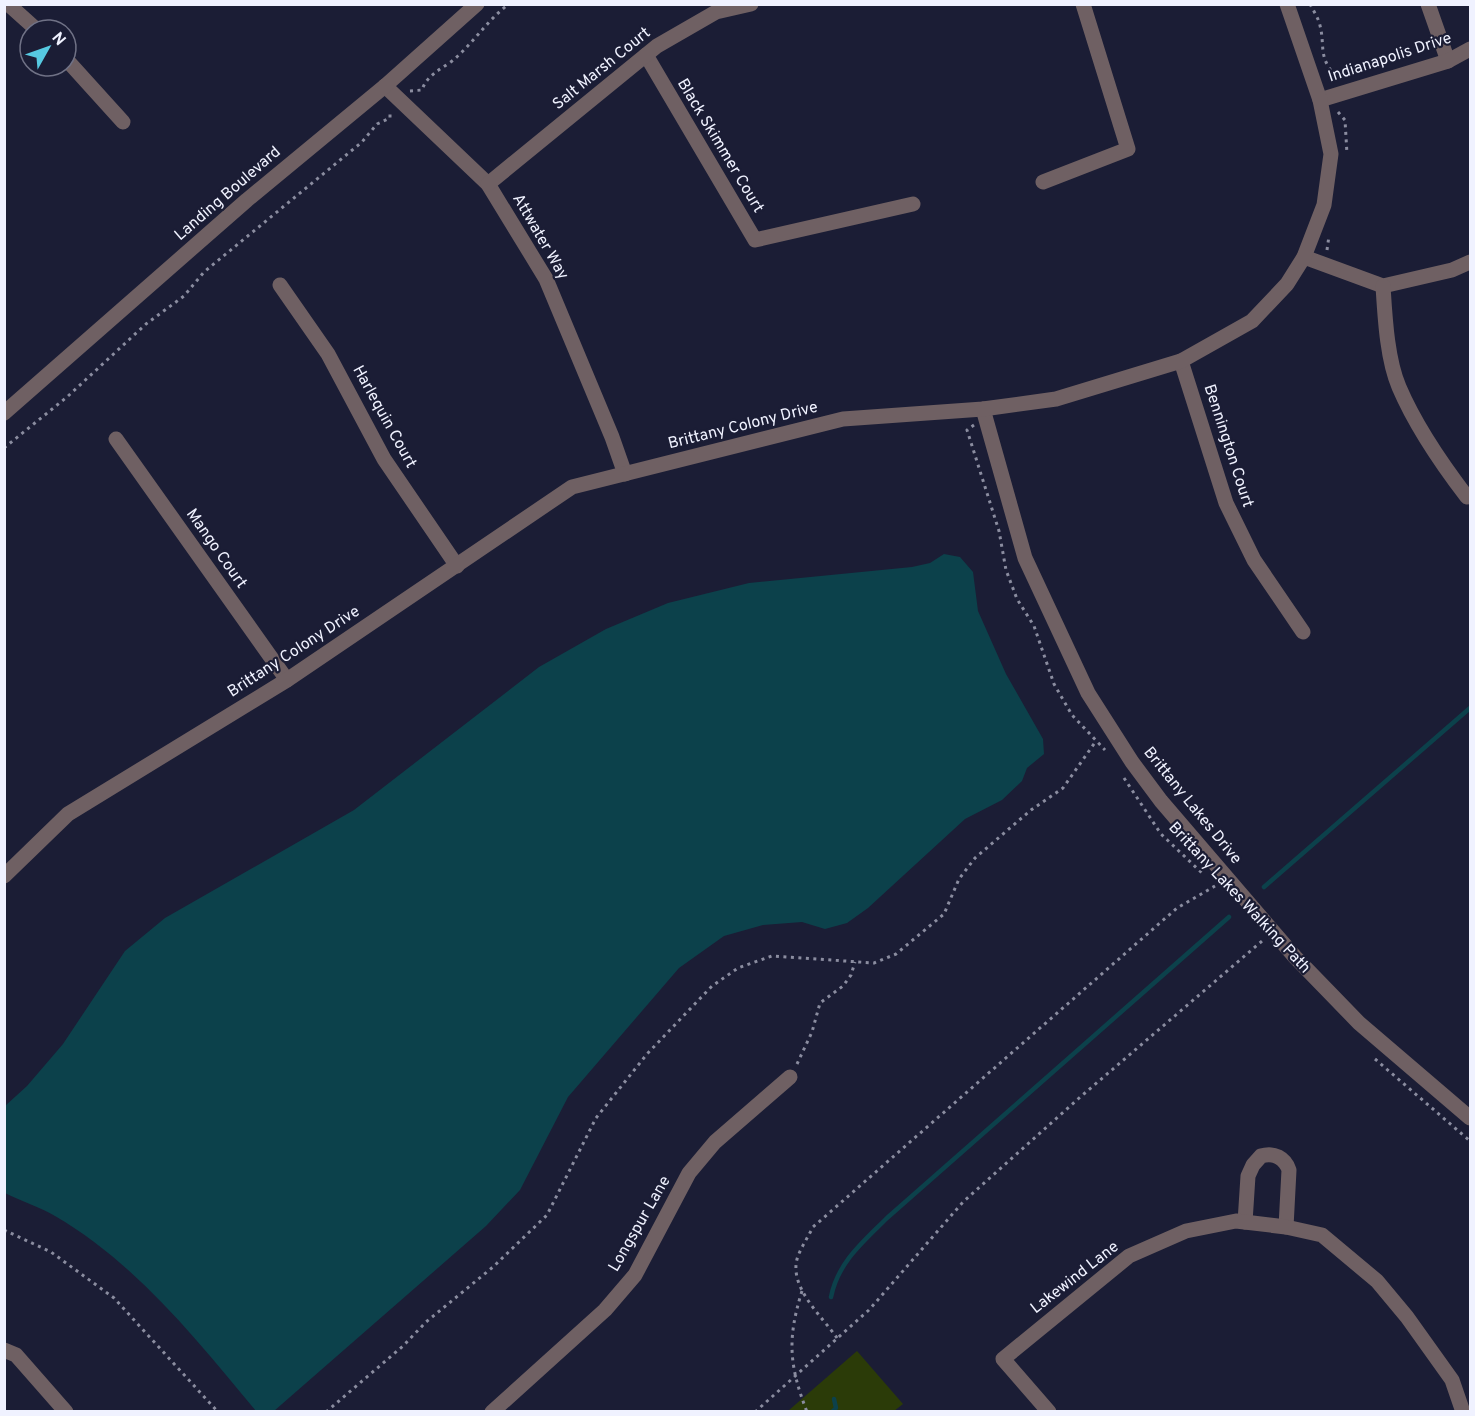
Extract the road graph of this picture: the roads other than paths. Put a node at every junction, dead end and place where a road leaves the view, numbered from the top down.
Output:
1 (8, 4) edge
2 (477, 4) edge
3 (751, 4) edge
4 (1083, 4) edge
5 (1287, 4) edge
6 (1428, 4) edge
7 (24, 18) edge
8 (1470, 49) edge
9 (646, 55) junction
10 (1448, 61) junction
11 (78, 72) edge
12 (385, 86) junction
13 (1327, 98) junction
14 (123, 122) dead end
15 (1043, 182) dead end
16 (488, 184) junction
17 (913, 204) dead end
18 (1310, 260) junction
19 (1470, 262) edge
20 (280, 285) dead end
21 (1383, 286) junction
22 (1181, 361) junction
23 (4, 412) edge
24 (985, 416) junction
25 (116, 439) dead end
26 (625, 474) junction
27 (1467, 497) dead end
28 (457, 566) junction
29 (1304, 632) dead end
30 (287, 680) junction
31 (4, 876) edge
32 (790, 1077) road end
33 (1470, 1118) edge
34 (1245, 1222) junction
35 (1286, 1227) junction
36 (4, 1350) edge
37 (66, 1412) edge
38 (492, 1412) edge
39 (1049, 1412) edge
40 (1463, 1412) edge

1 - 7 street
2 - 12 street, Landing Boulevard
3 - 9 street, Salt Marsh Court
4 - 15 street
5 - 13 street, Brittany Colony Drive
6 - 10 street
8 - 10 street, Indianapolis Drive
9 - 16 street, Salt Marsh Court
9 - 17 street, Black Skimmer Court
10 - 13 street, Indianapolis Drive
11 - 14 street
12 - 16 street, Attwater Way
12 - 23 street, Landing Boulevard
13 - 18 street, Brittany Colony Drive
16 - 26 street, Attwater Way
18 - 21 street
18 - 22 street, Brittany Colony Drive
19 - 21 street
20 - 28 street, Harlequin Court
21 - 27 street
22 - 24 street, Brittany Colony Drive
22 - 29 street, Bennington Court
24 - 26 street, Brittany Colony Drive
24 - 33 street, Brittany Lakes Drive
25 - 30 street, Mango Court
26 - 28 street, Brittany Colony Drive
28 - 30 street, Brittany Colony Drive
30 - 31 street, Brittany Colony Drive
32 - 38 street, Longspur Lane
34 - 35 street, Lakewind Lane
34 - 35 street
34 - 39 street, Lakewind Lane
35 - 40 street, Lakewind Lane
36 - 37 street

